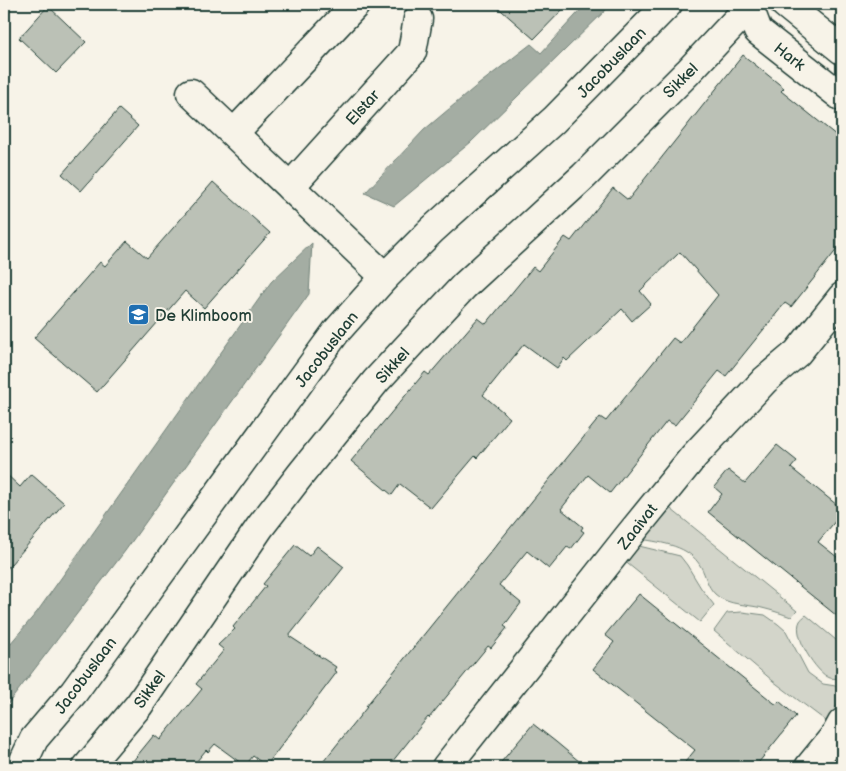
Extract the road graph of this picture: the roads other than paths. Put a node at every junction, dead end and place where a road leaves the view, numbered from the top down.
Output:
1 (356, 4) edge
2 (668, 4) edge
3 (785, 4) edge
4 (752, 5) edge
5 (418, 20) dead end
6 (842, 50) edge
7 (191, 93) dead end
8 (842, 97) edge
9 (234, 133) junction
10 (290, 187) junction
11 (385, 277) junction
12 (842, 297) edge
13 (842, 723) edge
14 (34, 739) junction
15 (4, 758) edge
16 (21, 767) edge
17 (87, 767) edge
18 (446, 767) edge
19 (809, 767) edge

1 - 9 street
2 - 11 street, Jacobuslaan
3 - 6 street
4 - 8 street, Hark
4 - 17 street, Sikkel
5 - 10 street, Elstar
7 - 9 street
9 - 10 street
10 - 11 street
11 - 14 street, Jacobuslaan
12 - 18 street, Zaaivat
13 - 19 street
14 - 15 street, Jacobuslaan
14 - 16 street, Jacobuslaan

